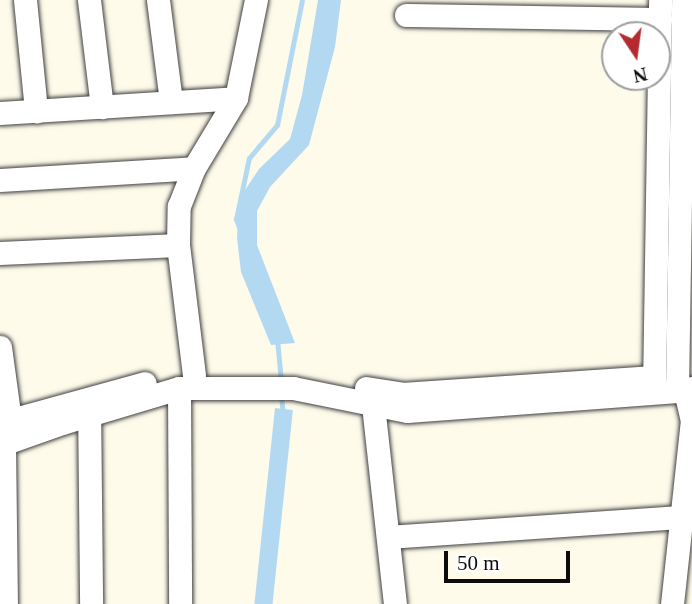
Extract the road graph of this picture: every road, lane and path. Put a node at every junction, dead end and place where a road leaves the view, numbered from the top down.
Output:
1 (25, 0) edge
2 (89, 0) edge
3 (158, 0) edge
4 (256, 0) edge
5 (683, 0) edge
6 (524, 8) edge
7 (660, 9) edge
8 (406, 15) dead end
9 (236, 98) junction
10 (171, 102) junction
11 (102, 107) junction
12 (36, 111) junction
13 (0, 113) edge
14 (677, 149) edge
15 (194, 168) junction
16 (0, 180) edge
17 (178, 245) junction
18 (0, 253) edge
19 (0, 347) edge
20 (186, 382) junction
21 (294, 382) junction
22 (676, 385) edge
23 (401, 402) junction
24 (373, 405) junction
25 (89, 406) junction
26 (4, 433) edge
27 (683, 517) junction
28 (387, 537) junction
29 (6, 604) edge
30 (91, 604) edge
31 (180, 604) edge
32 (395, 604) edge
33 (672, 604) edge

1 - 12 street
2 - 11 street
3 - 10 street
4 - 9 street
5 - 14 street
6 - 7 street
6 - 8 street
7 - 14 street
9 - 10 street
9 - 15 street
10 - 11 street
11 - 12 street
12 - 13 street
14 - 22 street
15 - 16 street
15 - 17 street
17 - 18 street
17 - 20 street
19 - 26 street
20 - 21 street
20 - 25 street
20 - 31 street
21 - 23 street
21 - 24 street
22 - 23 street
22 - 27 street
23 - 24 street
24 - 28 street
25 - 26 street
25 - 30 street
26 - 29 street
27 - 28 street
27 - 33 street
28 - 32 street

